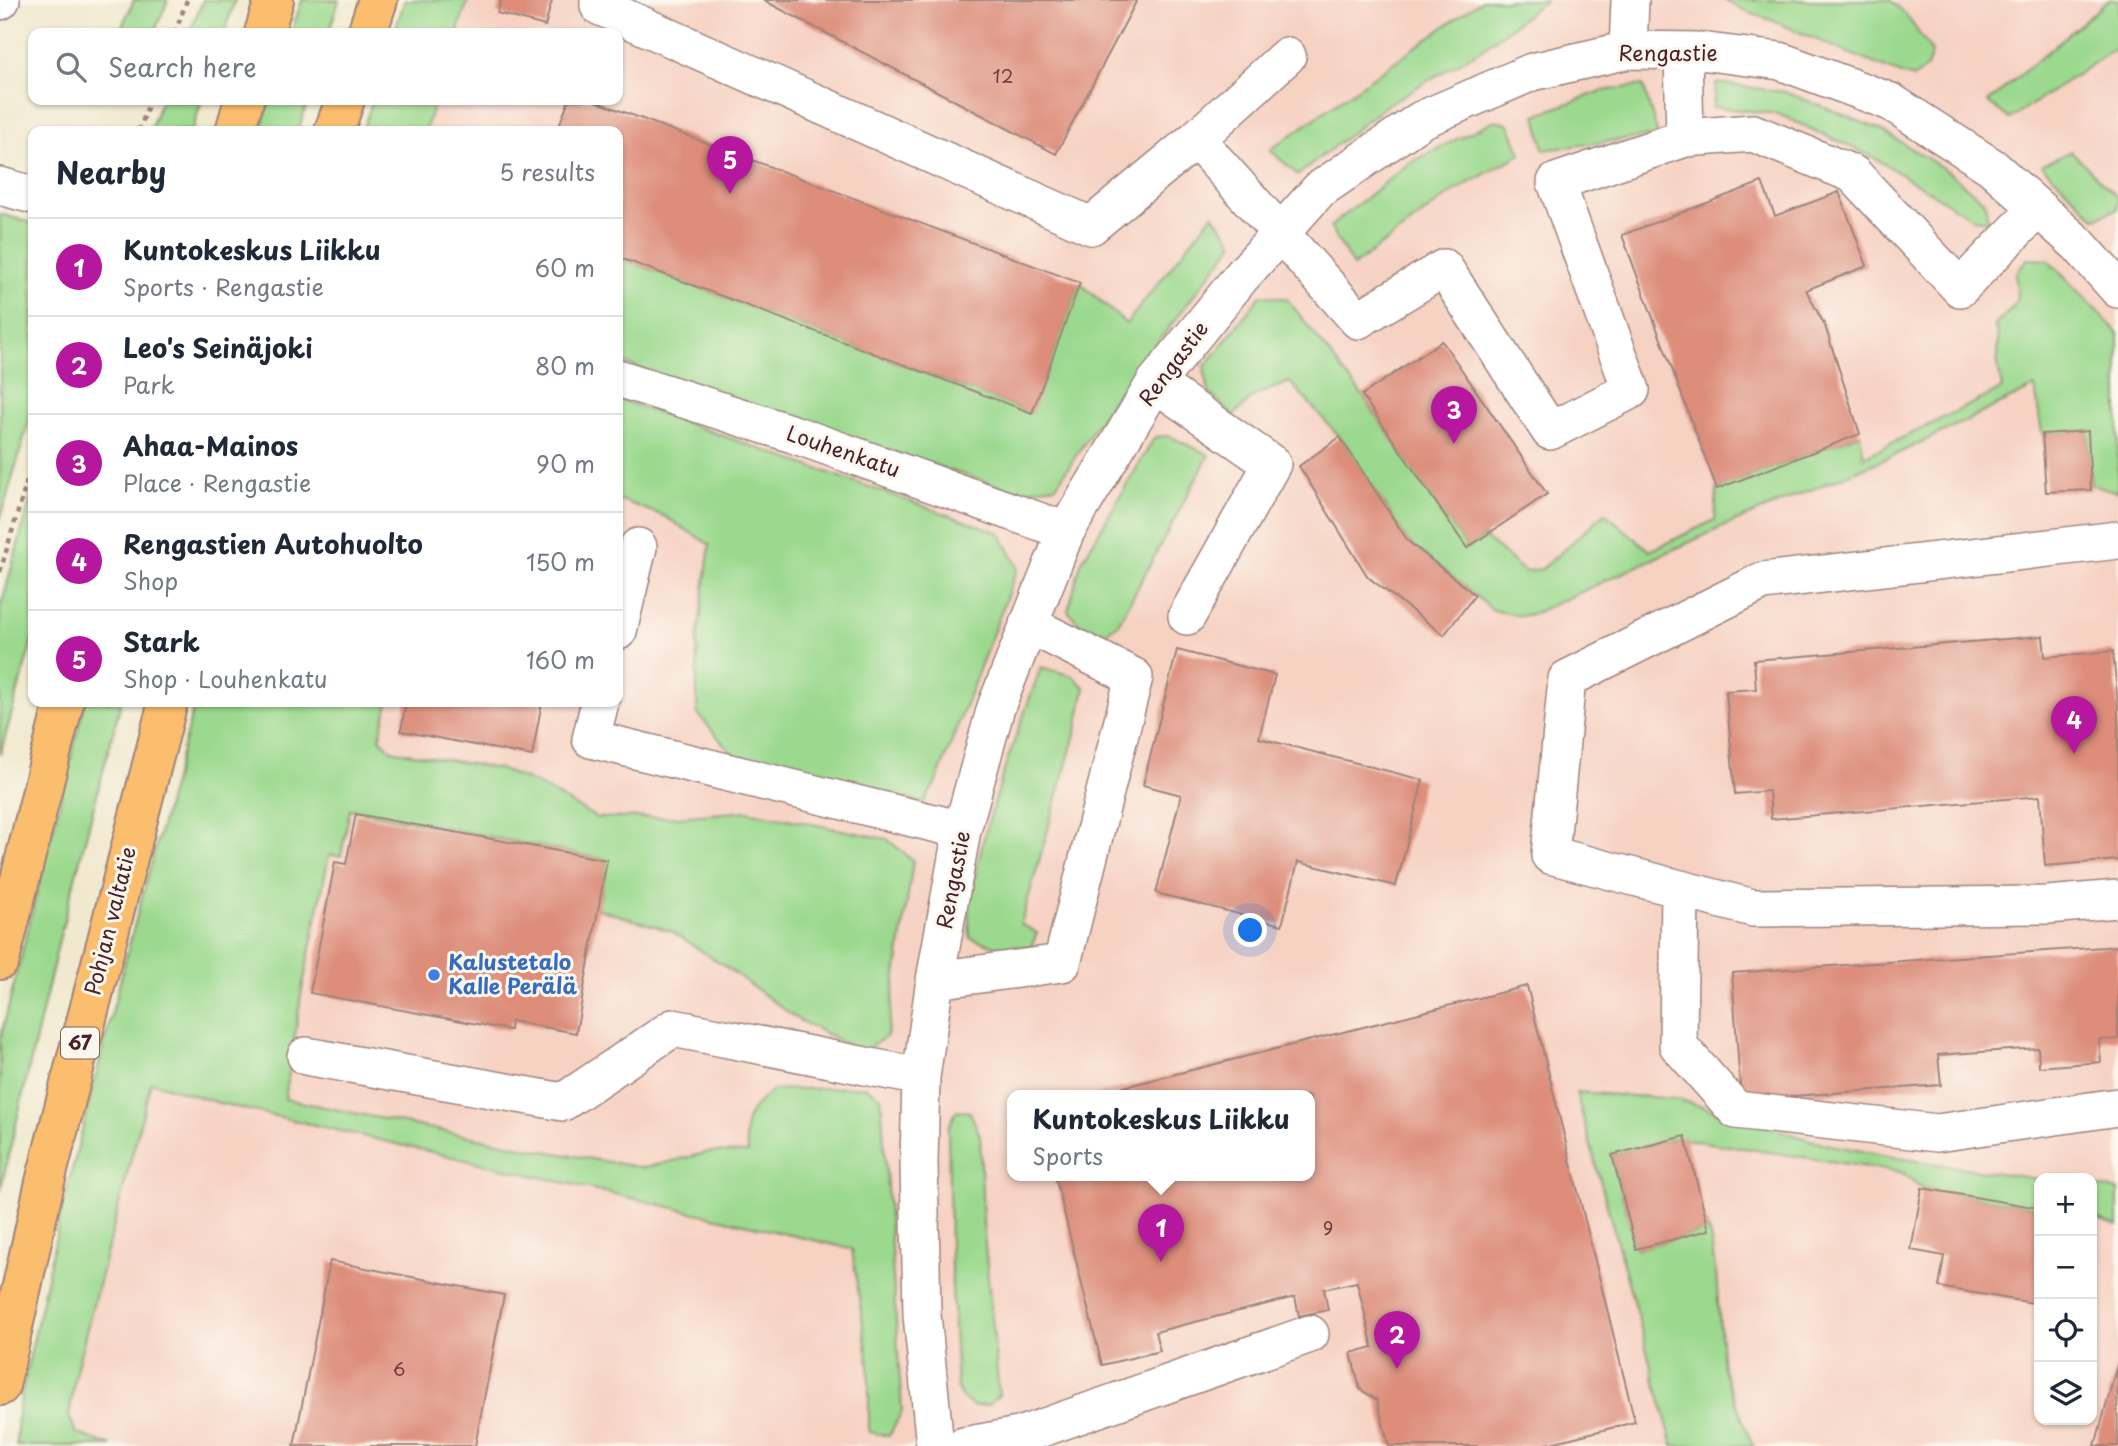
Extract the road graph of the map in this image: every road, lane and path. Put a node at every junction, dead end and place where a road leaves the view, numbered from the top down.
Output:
1 (187, 0) edge
2 (274, 0) edge
3 (378, 0) edge
4 (599, 0) edge
5 (1630, 0) edge
6 (177, 28) edge
7 (266, 28) edge
8 (369, 28) edge
9 (1628, 50) junction
10 (1683, 51) junction
11 (1287, 57) dead end
12 (148, 105) edge
13 (243, 105) edge
14 (343, 105) edge
15 (141, 126) edge
16 (236, 126) edge
17 (336, 126) edge
18 (1685, 138) junction
19 (1196, 139) junction
20 (0, 186) edge
21 (28, 194) edge
22 (2038, 208) junction
23 (1280, 234) junction
24 (2118, 289) edge
25 (623, 380) edge
26 (1155, 383) junction
27 (28, 478) edge
28 (1066, 531) junction
29 (2118, 540) edge
30 (638, 547) dead end
31 (0, 572) edge
32 (623, 610) edge
33 (1187, 616) dead end
34 (1028, 624) junction
35 (63, 707) edge
36 (166, 707) edge
37 (599, 707) edge
38 (962, 830) junction
39 (1680, 889) junction
40 (2118, 899) edge
41 (0, 960) edge
42 (935, 980) junction
43 (306, 1056) dead end
44 (921, 1077) junction
45 (2118, 1107) edge
46 (1310, 1334) dead end
47 (0, 1386) edge
48 (935, 1446) edge
49 (964, 1446) edge

1 - 6 path
2 - 7 highway
3 - 8 highway
4 - 19 street
5 - 9 street
9 - 10 street, Rengastie
9 - 23 street, Rengastie
10 - 18 street
10 - 22 street, Rengastie
11 - 19 street
12 - 15 path
13 - 16 highway
14 - 17 highway
18 - 22 street
18 - 23 street
19 - 23 street
20 - 21 street
22 - 24 street, Rengastie
23 - 26 street, Rengastie
25 - 28 street, Louhenkatu
26 - 28 street, Rengastie
26 - 33 street
27 - 31 path
28 - 34 street, Rengastie
29 - 39 street
30 - 32 street
34 - 38 street, Rengastie
34 - 42 street
35 - 41 highway
36 - 47 highway, Pohjan valtatie / 67
37 - 38 street
38 - 42 street, Rengastie
39 - 40 street
39 - 45 street
42 - 44 street, Rengastie
43 - 44 street
44 - 48 street, Rengastie
46 - 49 street

